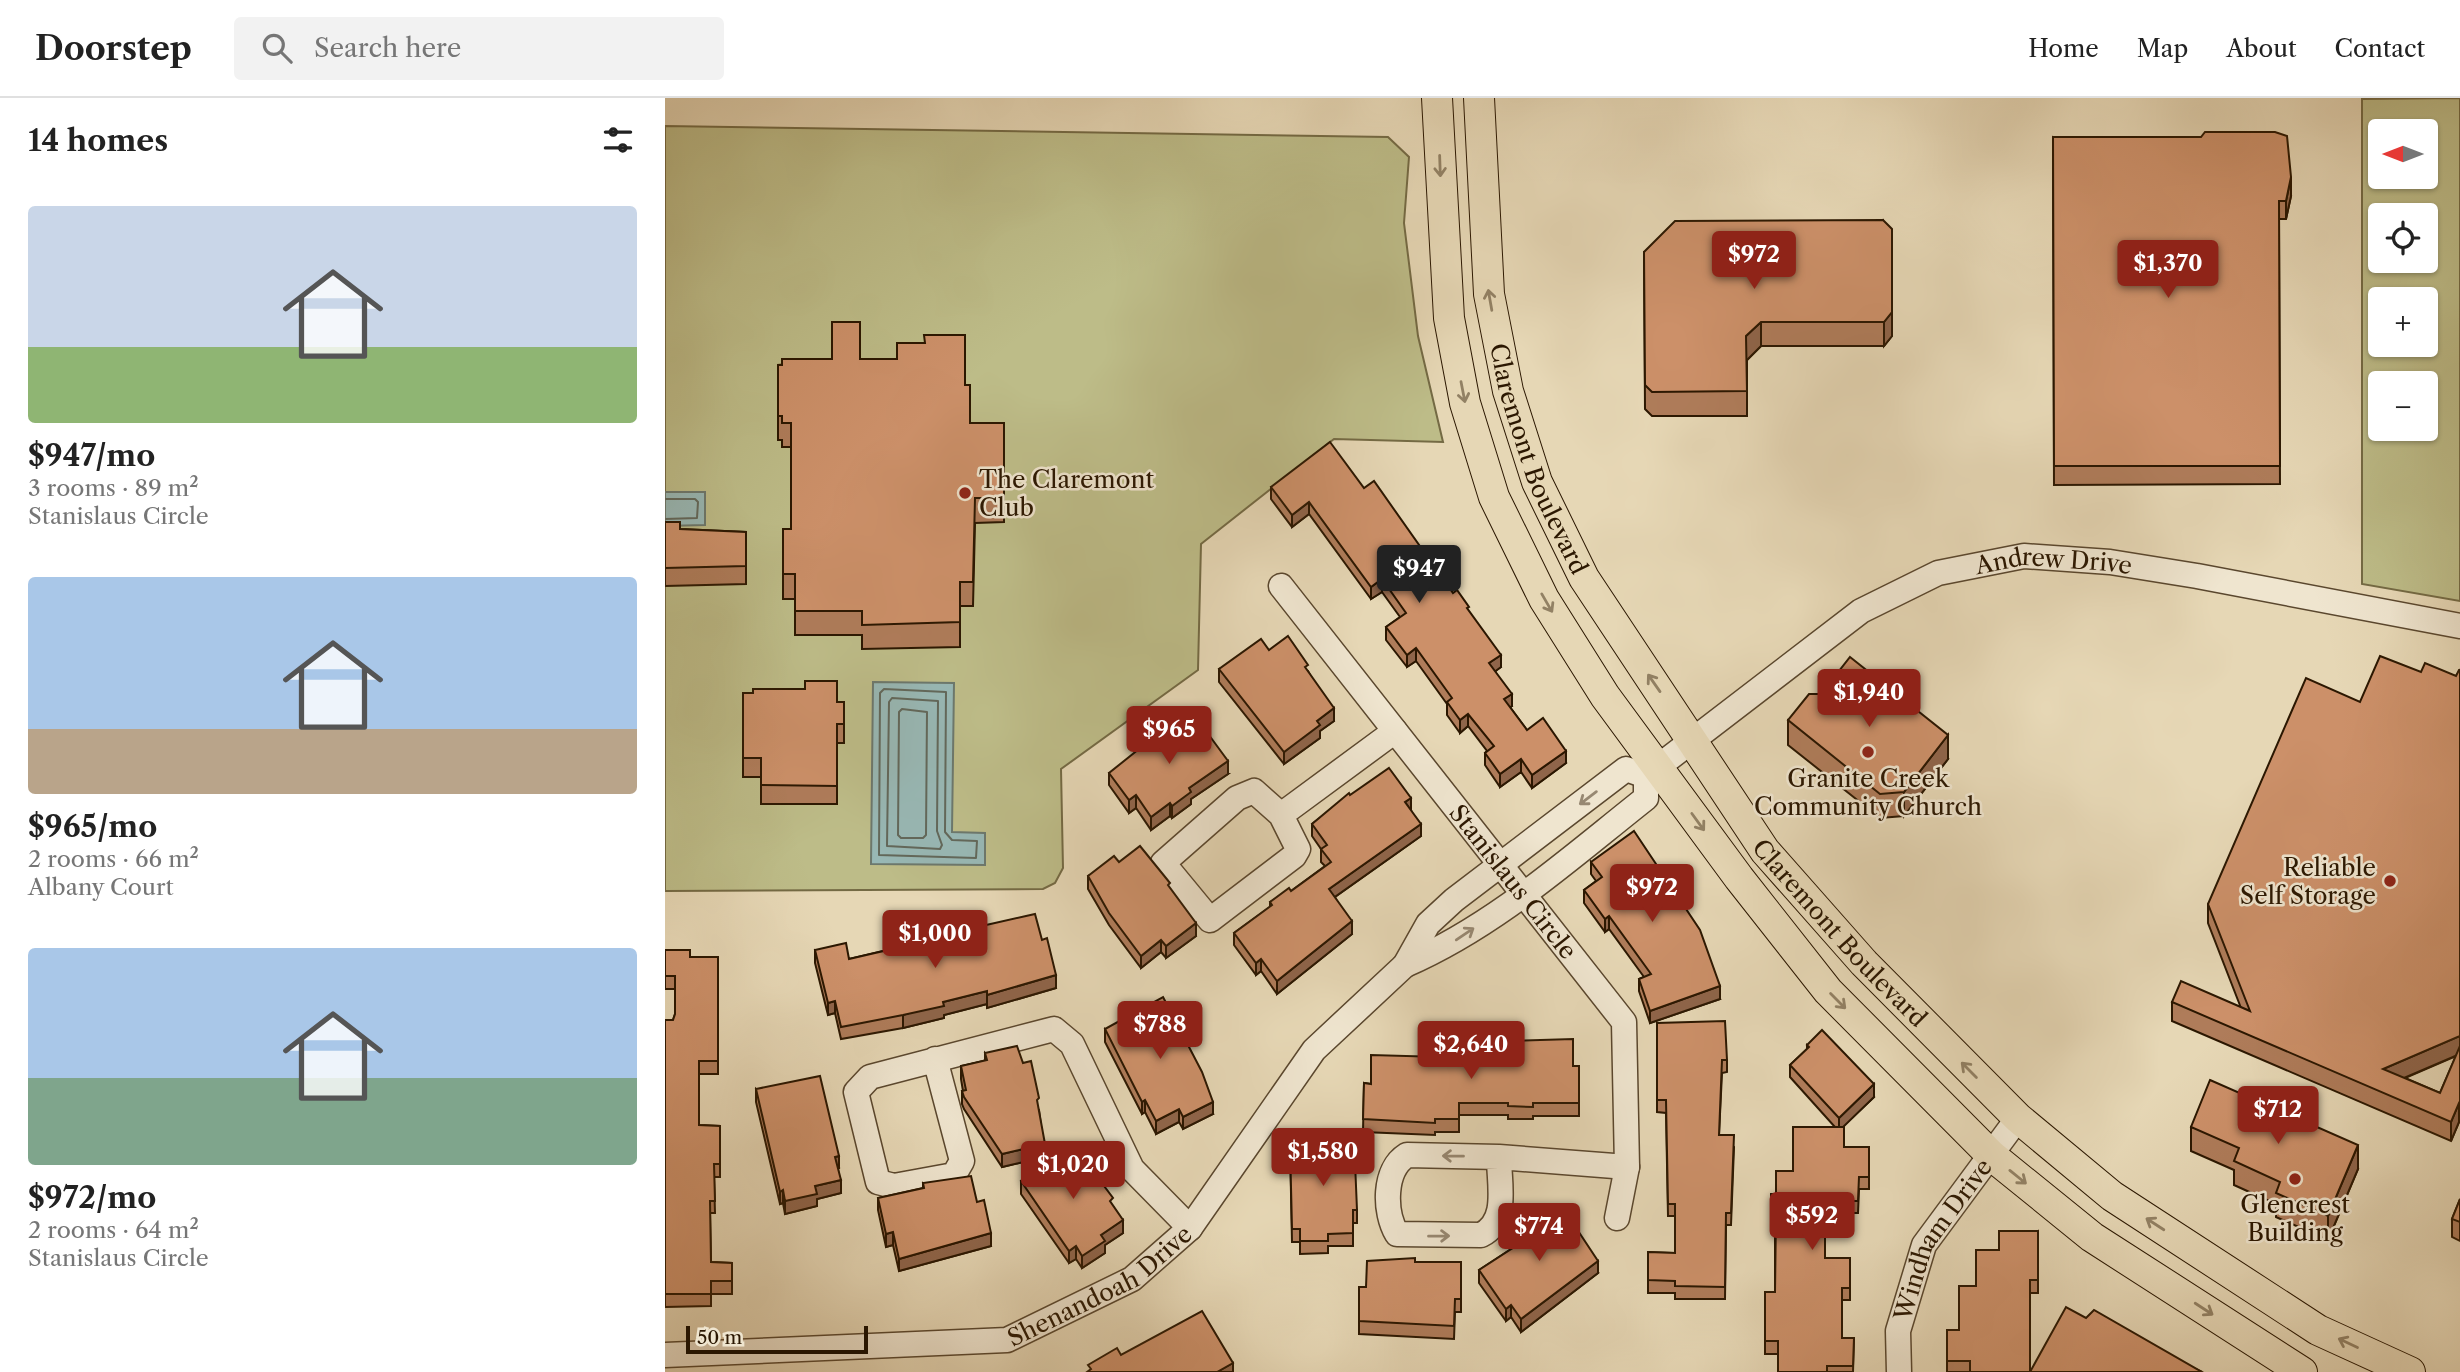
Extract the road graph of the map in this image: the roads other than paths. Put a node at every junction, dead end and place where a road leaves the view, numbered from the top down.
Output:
1 (1437, 98) edge
2 (1479, 98) edge
3 (1281, 586) dead end
4 (2460, 626) edge
5 (1395, 731) junction
6 (1693, 738) junction
7 (1652, 772) junction
8 (1281, 815) junction
9 (1499, 865) junction
10 (1523, 895) junction
11 (1405, 965) junction
12 (935, 1059) junction
13 (2018, 1118) junction
14 (1992, 1156) junction
15 (1499, 1157) junction
16 (1627, 1167) junction
17 (1617, 1218) dead end
18 (1190, 1228) junction
19 (665, 1355) edge
20 (772, 1362) edge
21 (1899, 1372) edge
22 (2302, 1372) edge
23 (2410, 1372) edge

1 -> 7 main road, Claremont Boulevard
6 -> 2 main road, Claremont Boulevard
3 - 5 street, Stanislaus Circle
4 - 6 street, Andrew Drive
5 - 8 street
5 - 9 street, Stanislaus Circle
6 - 7 street, Andrew Drive
13 -> 6 main road, Claremont Boulevard
7 -> 9 street, Shenandoah Drive
7 - 10 street, Shenandoah Drive
7 -> 14 main road, Claremont Boulevard
8 - 8 street
9 - 10 street, Stanislaus Circle
9 - 11 street, Shenandoah Drive
11 -> 10 street, Shenandoah Drive
10 - 16 street, Stanislaus Circle
11 - 18 street, Shenandoah Drive
12 - 12 street
12 - 18 street
13 - 14 street, Windham Drive
23 -> 13 main road, Claremont Boulevard
14 - 21 street, Windham Drive
14 -> 22 main road, Claremont Boulevard
15 -> 15 street
15 - 16 street
16 - 17 street, Stanislaus Circle
18 - 20 street, Shenandoah Drive
19 - 20 street, Shenandoah Drive

